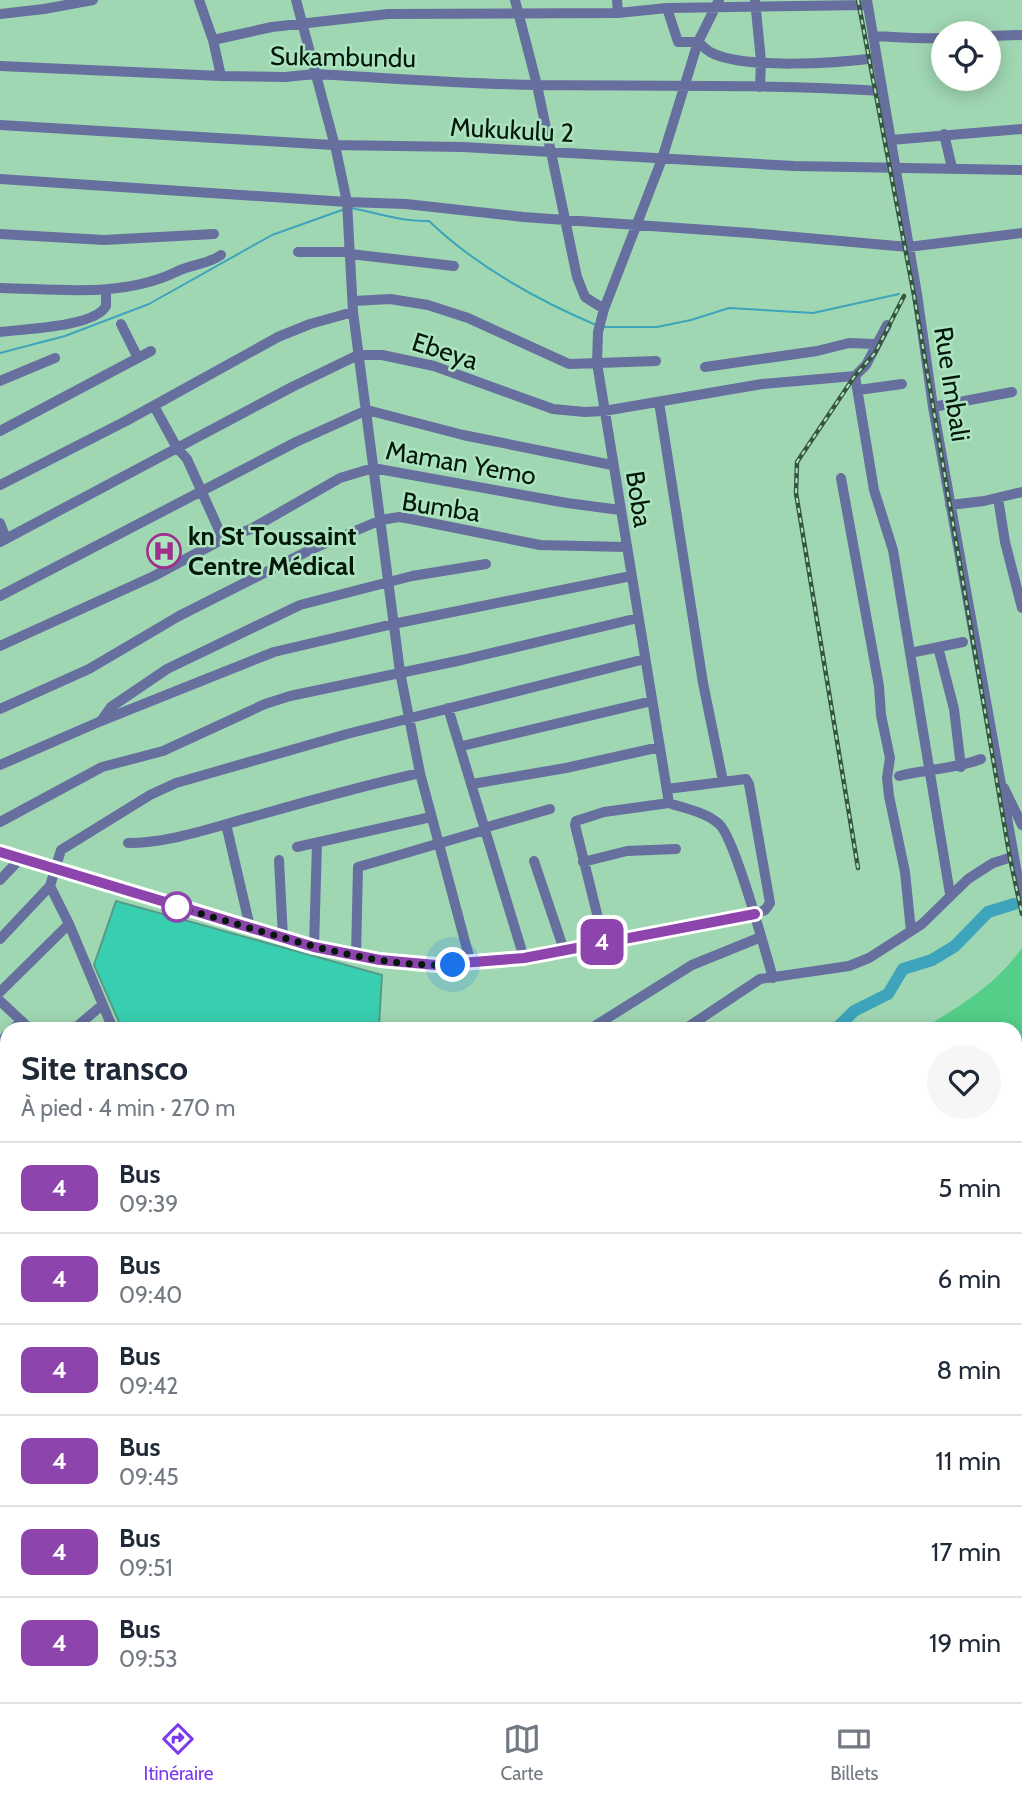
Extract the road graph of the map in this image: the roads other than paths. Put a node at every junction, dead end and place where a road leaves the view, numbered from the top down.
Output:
1 (93, 0) edge
2 (199, 0) edge
3 (296, 0) edge
4 (515, 0) edge
5 (617, 0) edge
6 (867, 2) edge
7 (716, 4) edge
8 (755, 4) edge
9 (667, 8) junction
10 (517, 13) junction
11 (618, 13) junction
12 (0, 14) edge
13 (303, 24) junction
14 (1022, 35) edge
15 (873, 36) junction
16 (1001, 36) edge
17 (931, 39) edge
18 (213, 40) junction
19 (698, 42) junction
20 (876, 58) junction
21 (761, 61) junction
22 (0, 66) edge
23 (315, 74) junction
24 (220, 76) junction
25 (685, 84) junction
26 (537, 85) junction
27 (760, 87) junction
28 (882, 91) junction
29 (0, 125) edge
30 (1022, 129) edge
31 (944, 134) junction
32 (891, 140) junction
33 (333, 145) junction
34 (552, 154) junction
35 (662, 159) junction
36 (952, 168) junction
37 (896, 169) junction
38 (1022, 170) edge
39 (0, 179) edge
40 (347, 207) junction
41 (567, 220) junction
42 (637, 225) junction
43 (1022, 233) edge
44 (0, 234) edge
45 (214, 234) dead end
46 (908, 247) junction
47 (298, 252) dead end
48 (350, 253) junction
49 (221, 255) dead end
50 (454, 266) dead end
51 (0, 288) edge
52 (106, 291) junction
53 (353, 306) junction
54 (604, 309) junction
55 (121, 324) dead end
56 (887, 325) dead end
57 (0, 332) edge
58 (875, 344) junction
59 (151, 351) dead end
60 (358, 355) junction
61 (55, 358) dead end
62 (138, 358) junction
63 (656, 361) dead end
64 (597, 363) junction
65 (705, 367) dead end
66 (855, 376) junction
67 (0, 381) edge
68 (902, 384) dead end
69 (858, 390) junction
70 (1012, 392) dead end
71 (659, 402) junction
72 (154, 406) junction
73 (933, 407) junction
74 (367, 410) junction
75 (604, 411) junction
76 (0, 431) edge
77 (177, 448) junction
78 (612, 465) junction
79 (373, 468) junction
80 (841, 478) dead end
81 (0, 485) edge
82 (1022, 492) edge
83 (202, 493) junction
84 (998, 498) junction
85 (950, 505) junction
86 (620, 510) junction
87 (381, 520) junction
88 (0, 523) edge
89 (223, 540) junction
90 (3, 541) edge
91 (626, 547) junction
92 (486, 564) dead end
93 (631, 576) junction
94 (388, 582) junction
95 (0, 596) edge
96 (1022, 608) edge
97 (638, 618) junction
98 (393, 624) junction
99 (963, 642) dead end
100 (0, 646) edge
101 (938, 647) junction
102 (910, 653) junction
103 (645, 659) junction
104 (400, 672) junction
105 (652, 701) junction
106 (448, 708) junction
107 (0, 709) edge
108 (409, 719) junction
109 (101, 721) junction
110 (462, 746) junction
111 (660, 747) junction
112 (981, 759) dead end
113 (0, 765) edge
114 (961, 766) junction
115 (929, 769) junction
116 (420, 773) junction
117 (998, 775) junction
118 (899, 776) dead end
119 (723, 781) junction
120 (472, 784) junction
121 (667, 789) junction
122 (669, 803) junction
123 (550, 809) dead end
124 (431, 817) junction
125 (0, 822) edge
126 (226, 824) junction
127 (1022, 825) edge
128 (484, 829) junction
129 (128, 843) dead end
130 (317, 843) junction
131 (439, 845) junction
132 (297, 847) dead end
133 (676, 849) dead end
134 (0, 852) edge
135 (1012, 857) junction
136 (20, 859) junction
137 (279, 860) dead end
138 (534, 861) dead end
139 (583, 862) junction
140 (54, 869) junction
141 (0, 880) edge
142 (50, 886) junction
143 (950, 894) junction
144 (1022, 901) edge
145 (755, 914) junction
146 (69, 924) junction
147 (250, 927) junction
148 (911, 931) junction
149 (761, 937) junction
150 (283, 938) junction
151 (0, 939) edge
152 (604, 942) junction
153 (314, 947) junction
154 (564, 950) junction
155 (356, 956) junction
156 (524, 958) junction
157 (471, 964) junction
158 (773, 978) junction
159 (0, 992) edge
160 (0, 1001) edge
161 (102, 1006) junction
162 (22, 1021) edge
163 (83, 1022) edge
164 (110, 1022) edge
165 (601, 1022) edge
166 (696, 1022) edge

1 - 12 street
2 - 18 street
3 - 13 street
4 - 10 street
5 - 11 street
6 - 8 street
6 - 15 street, Rue Imbali
7 - 8 street
7 - 9 street
7 - 19 street, Boba
8 - 21 street
9 - 11 street
9 - 19 street
10 - 11 street
10 - 13 street
10 - 26 street
13 - 18 street
13 - 23 street
14 - 16 street
15 - 17 street
15 - 20 street, Rue Imbali
18 - 24 street
19 - 21 street
19 - 25 street, Boba
20 - 21 street
20 - 28 street, Rue Imbali
21 - 27 street
22 - 24 street, Sukambundu
23 - 24 street, Sukambundu
23 - 26 street, Sukambundu
23 - 33 street
25 - 26 street, Sukambundu
25 - 27 street, Sukambundu
25 - 35 street, Boba
26 - 34 street
27 - 28 street, Sukambundu
28 - 32 street, Rue Imbali
29 - 33 street, Mukukulu 2
30 - 31 street
31 - 32 street
31 - 36 street
32 - 37 street, Rue Imbali
33 - 34 street, Mukukulu 2
33 - 40 street
34 - 35 street, Mukukulu 2
34 - 41 street
35 - 37 street, Mukukulu 2
35 - 42 street, Boba
36 - 37 street, Mukukulu 2
36 - 38 street, Mukukulu 2
37 - 46 street, Rue Imbali
39 - 40 street
40 - 41 street
40 - 48 street
41 - 42 street
41 - 54 street
42 - 46 street
42 - 54 street, Boba
43 - 46 street
44 - 45 street
46 - 73 street, Rue Imbali
47 - 48 street
48 - 50 street
48 - 53 street
49 - 52 street
51 - 52 street
52 - 57 street
53 - 60 street
53 - 64 street
53 - 72 street
54 - 64 street, Boba
55 - 62 street
56 - 58 street
58 - 65 street
58 - 66 street
59 - 62 street
60 - 74 street
60 - 75 street, Ebeya
60 - 77 street, Ebeya
61 - 67 street
62 - 76 street
63 - 64 street
64 - 75 street, Boba
66 - 69 street
66 - 71 street, Ebeya
68 - 69 street
69 - 102 street
70 - 73 street
71 - 75 street, Ebeya
71 - 119 street
72 - 77 street
72 - 81 street
73 - 85 street, Rue Imbali
74 - 78 street
74 - 79 street
74 - 83 street
75 - 78 street, Boba
77 - 83 street
77 - 90 street, Ebeya
78 - 86 street, Boba
79 - 86 street, Maman Yemo
79 - 87 street
79 - 89 street, Maman Yemo
80 - 148 street
82 - 84 street
83 - 89 street
83 - 95 street
84 - 85 street
84 - 96 street
85 - 117 street, Rue Imbali
86 - 91 street, Boba
87 - 91 street, Bumba
87 - 94 street
87 - 107 street, Bumba
88 - 90 street
89 - 100 street, Maman Yemo
91 - 93 street, Boba
92 - 94 street
93 - 97 street, Boba
93 - 98 street
94 - 98 street
94 - 109 street
97 - 103 street, Boba
97 - 104 street
98 - 104 street
98 - 109 street
99 - 101 street
101 - 102 street
101 - 114 street
102 - 115 street
103 - 105 street, Boba
103 - 106 street
104 - 108 street
104 - 125 street
105 - 110 street
105 - 111 street, Boba
106 - 108 street
106 - 110 street
108 - 116 street
108 - 140 street
109 - 113 street
110 - 120 street
111 - 120 street
111 - 121 street, Boba
112 - 114 street
114 - 115 street
115 - 118 street
115 - 143 street
116 - 124 street
116 - 126 street
117 - 127 street
117 - 135 street, Rue Imbali
119 - 121 street
119 - 145 street
120 - 128 street
121 - 122 street, Boba
122 - 139 street
122 - 145 street
123 - 128 street
124 - 130 street
124 - 131 street
126 - 129 street
126 - 147 street
128 - 131 street
128 - 156 street
130 - 132 street
130 - 153 street
131 - 155 street
131 - 157 street
133 - 139 street
134 - 136 street
135 - 143 street
135 - 144 street, Rue Imbali
136 - 140 street
136 - 141 street
137 - 150 street
138 - 154 street
139 - 152 street
140 - 142 street
140 - 147 street
142 - 146 street
142 - 151 street
143 - 148 street
145 - 149 street
145 - 152 street
146 - 159 street
146 - 161 street
147 - 150 street
148 - 158 street
149 - 158 street
149 - 165 street
150 - 153 street
152 - 154 street
153 - 155 street
154 - 156 street
155 - 157 street
156 - 157 street
158 - 166 street
160 - 162 street
161 - 163 street
161 - 164 street

